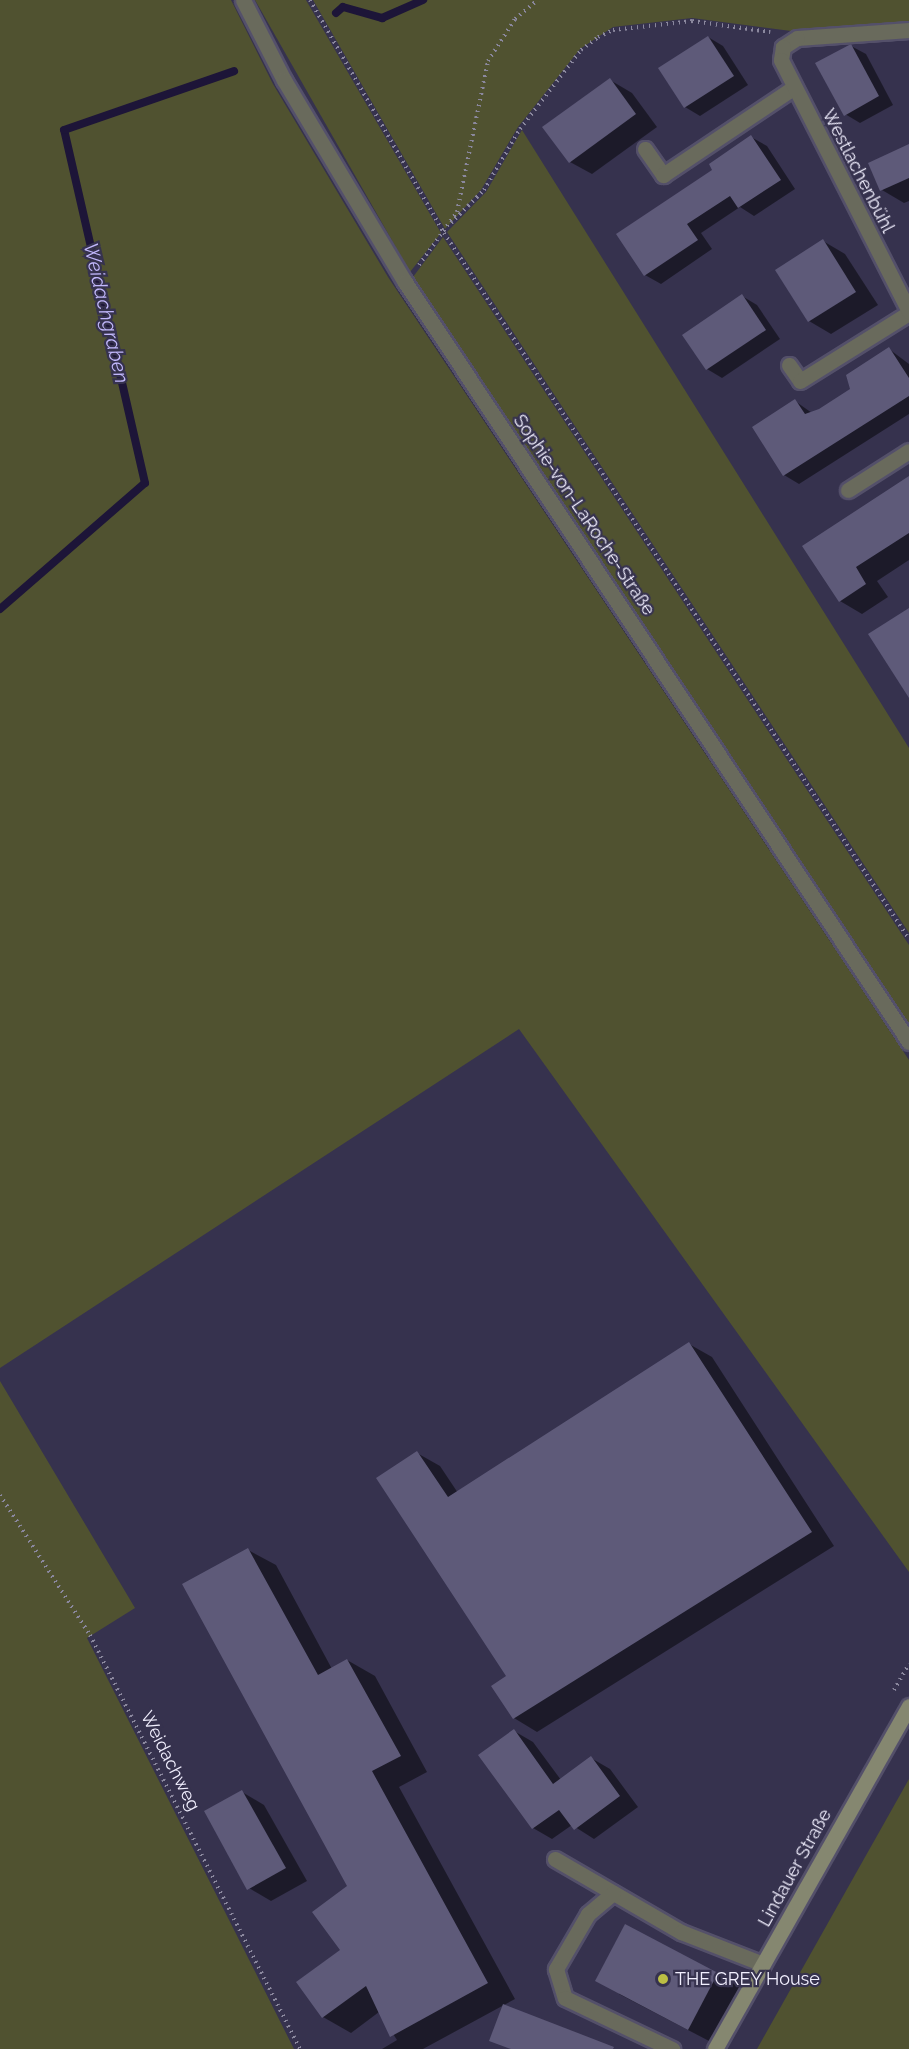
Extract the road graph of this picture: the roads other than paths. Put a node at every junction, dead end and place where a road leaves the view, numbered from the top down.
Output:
1 (243, 0) edge
2 (909, 30) edge
3 (793, 88) junction
4 (645, 149) dead end
5 (909, 312) edge
6 (789, 365) dead end
7 (909, 451) edge
8 (848, 490) dead end
9 (909, 1042) edge
10 (909, 1706) edge
11 (555, 1859) dead end
12 (613, 1893) junction
13 (763, 1964) junction
14 (672, 2049) edge
15 (715, 2049) edge

1 - 9 street, Sophie-von-LaRoche-Straße
2 - 3 street, Westlachenbühl
3 - 4 street
3 - 5 street, Westlachenbühl
5 - 6 street
7 - 8 street
10 - 13 main road, Lindauer Straße
11 - 12 street
12 - 13 street
12 - 14 street
13 - 15 main road, Lindauer Straße

